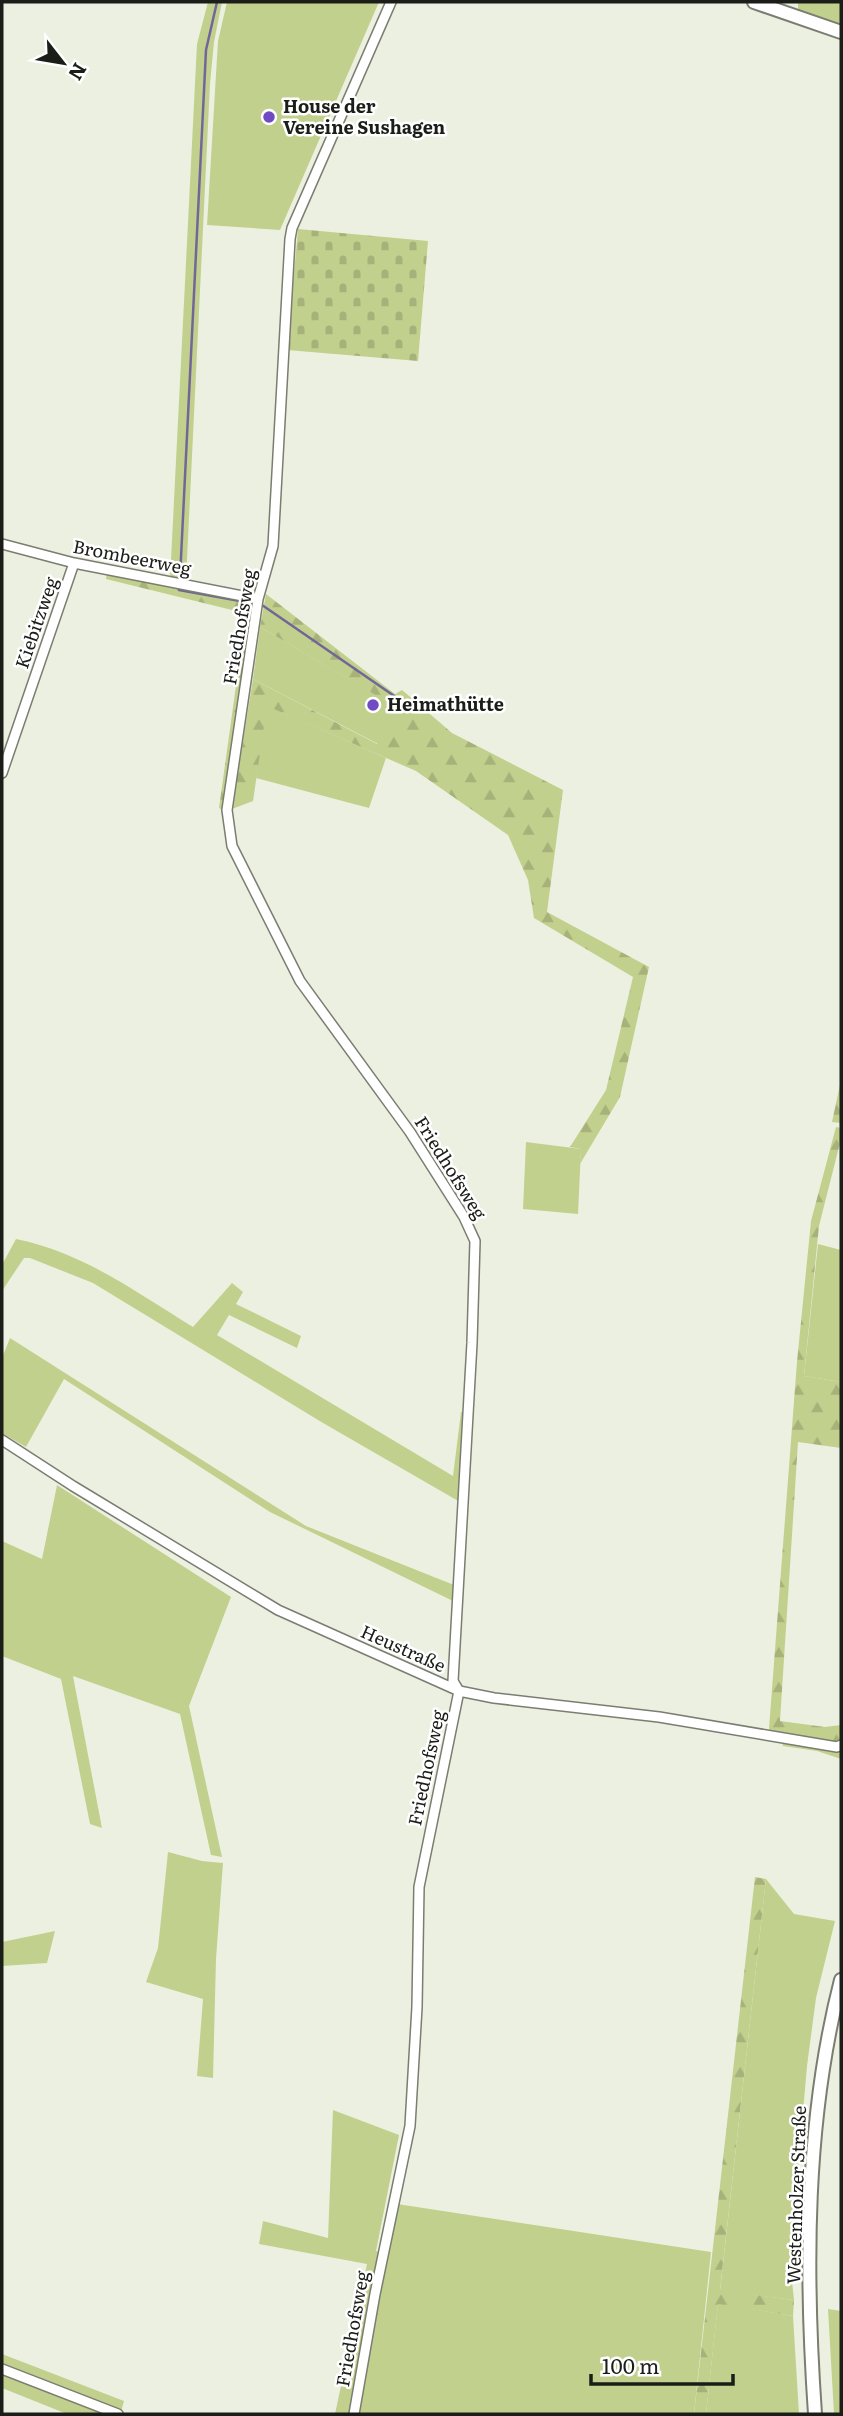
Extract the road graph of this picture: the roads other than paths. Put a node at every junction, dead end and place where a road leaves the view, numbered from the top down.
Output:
1 (391, 2) edge
2 (754, 2) edge
3 (841, 32) edge
4 (2, 544) edge
5 (74, 563) junction
6 (258, 599) junction
7 (2, 773) edge
8 (2, 1440) edge
9 (459, 1692) junction
10 (841, 1745) edge
11 (841, 1980) edge
12 (2, 2369) edge
13 (118, 2414) edge
14 (354, 2414) edge
15 (815, 2414) edge

1 - 6 street, Friedhofsweg
2 - 3 main road
4 - 5 street, Brombeerweg
5 - 6 street, Brombeerweg
5 - 7 street, Kiebitzweg
6 - 9 street, Friedhofsweg
8 - 9 street, Heustraße
9 - 10 street, Heustraße
9 - 14 street, Friedhofsweg
11 - 15 main road, Westenholzer Straße
12 - 13 street

